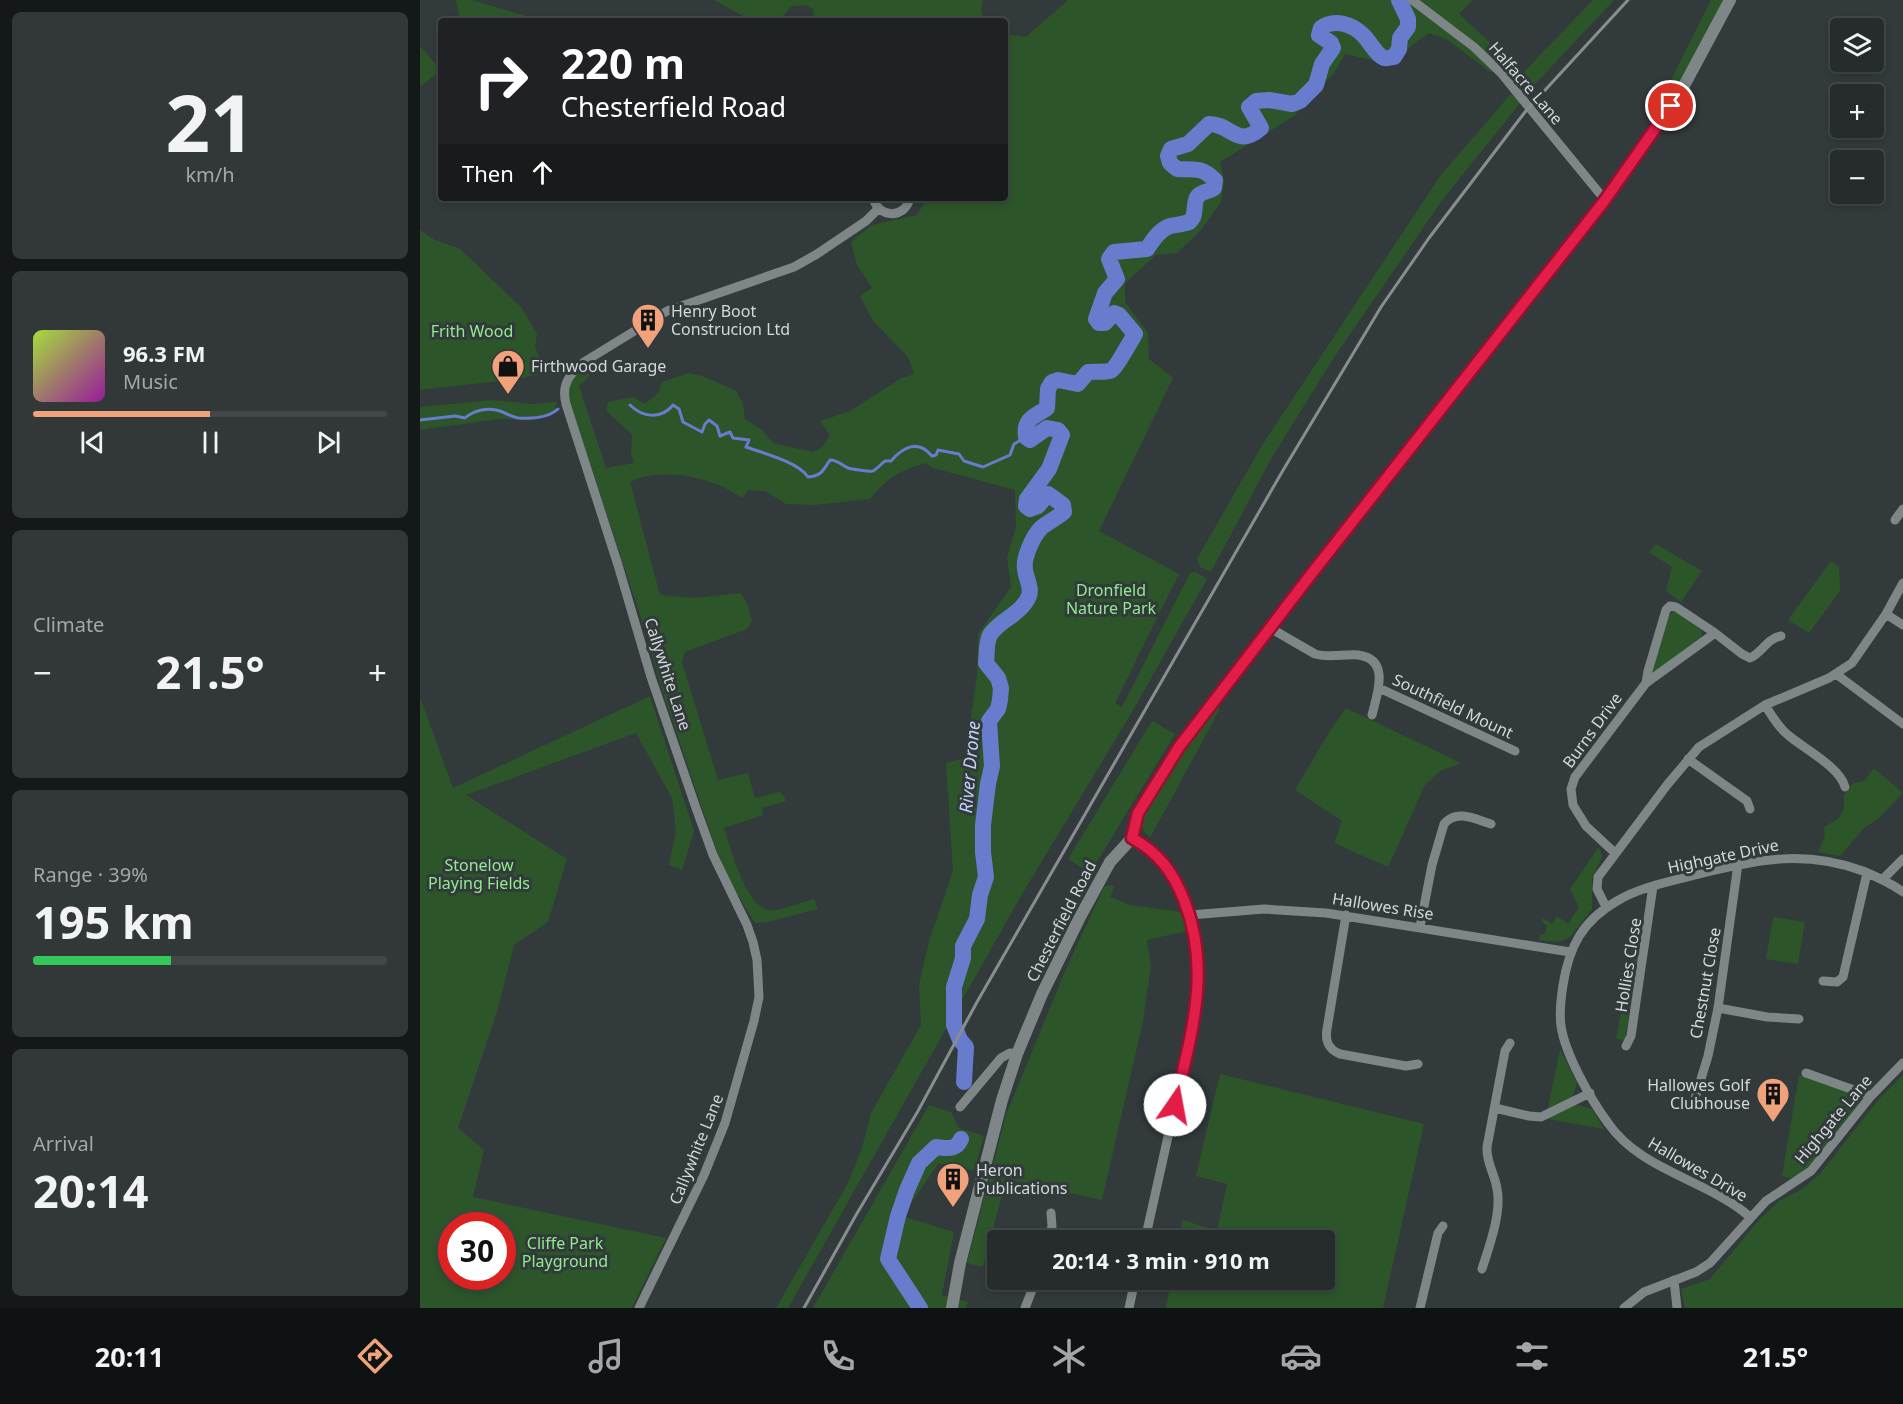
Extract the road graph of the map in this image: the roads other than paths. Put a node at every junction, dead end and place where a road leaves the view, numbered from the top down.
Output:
1 (1412, 0) edge
2 (1730, 0) edge
3 (1605, 200) junction
4 (874, 201) edge
5 (909, 201) edge
6 (878, 209) junction
7 (1903, 509) edge
8 (1895, 520) dead end
9 (1903, 583) edge
10 (1886, 614) junction
11 (1903, 625) edge
12 (1270, 628) junction
13 (1715, 633) junction
14 (1781, 636) dead end
15 (1836, 674) junction
16 (1646, 683) junction
17 (1379, 688) junction
18 (1765, 705) junction
19 (1371, 715) dead end
20 (1903, 724) edge
21 (1515, 751) dead end
22 (1688, 759) junction
23 (1845, 787) dead end
24 (1750, 809) dead end
25 (1491, 824) dead end
26 (1132, 838) junction
27 (1615, 853) junction
28 (1903, 859) edge
29 (1738, 864) junction
30 (1867, 873) junction
31 (1882, 880) junction
32 (1653, 886) junction
33 (1903, 892) edge
34 (1606, 907) junction
35 (1190, 915) junction
36 (1346, 915) junction
37 (1420, 927) junction
38 (1570, 952) junction
39 (1823, 981) dead end
40 (1718, 1008) junction
41 (1799, 1019) dead end
42 (1510, 1042) dead end
43 (1626, 1046) dead end
44 (1017, 1054) junction
45 (1903, 1063) edge
46 (1418, 1064) dead end
47 (1806, 1073) dead end
48 (1590, 1093) junction
49 (1871, 1096) junction
50 (1693, 1105) dead end
51 (960, 1107) dead end
52 (1495, 1108) junction
53 (1051, 1213) dead end
54 (1750, 1217) junction
55 (1443, 1226) dead end
56 (1051, 1230) edge
57 (1147, 1230) edge
58 (1482, 1269) dead end
59 (1674, 1280) junction
60 (1031, 1290) edge
61 (1133, 1290) edge
62 (639, 1308) edge
63 (952, 1308) edge
64 (1025, 1308) edge
65 (1129, 1308) edge
66 (1420, 1308) edge
67 (1624, 1308) edge
68 (1677, 1308) edge

1 - 3 street, Halfacre Lane
2 - 3 main road, Chesterfield Road
3 - 12 main road, Chesterfield Road
4 - 6 street
5 - 6 street
6 - 62 street, Callywhite Lane
7 - 8 street
9 - 10 street
10 - 11 street
10 - 15 street
12 - 17 street
12 - 26 main road, Chesterfield Road
13 - 14 street, Burns Drive
13 - 16 street, Burns Drive
13 - 16 street, Burns Drive
15 - 18 street
15 - 20 street
16 - 27 street, Burns Drive
17 - 19 street
17 - 21 street, Southfield Mount
18 - 22 street
18 - 23 street
22 - 24 street
22 - 27 street
25 - 37 street
26 - 35 street
26 - 44 main road, Chesterfield Road
27 - 34 street
28 - 31 street
29 - 30 street, Highgate Drive
29 - 32 street, Highgate Drive
29 - 40 street, Chestnut Close
30 - 31 street, Highgate Drive
30 - 39 street
31 - 33 street, Highgate Drive
32 - 34 street, Highgate Drive
32 - 43 street, Hollies Close
34 - 38 street, Highgate Drive
35 - 36 street, Hallowes Rise
35 - 57 street
36 - 37 street, Hallowes Rise
36 - 46 street
37 - 38 street, Hallowes Rise
38 - 48 street, Hallowes Drive
40 - 41 street
40 - 50 street, Chestnut Close
42 - 52 street
44 - 51 street
44 - 63 main road, Chesterfield Road
45 - 49 street, Highgate Lane
47 - 49 street
48 - 52 street
48 - 54 street, Hallowes Drive
49 - 54 street, Highgate Lane
52 - 58 street
53 - 56 street
54 - 59 street, Highgate Lane
55 - 66 street
59 - 67 street, Highgate Lane
59 - 68 street
60 - 64 street
61 - 65 street

